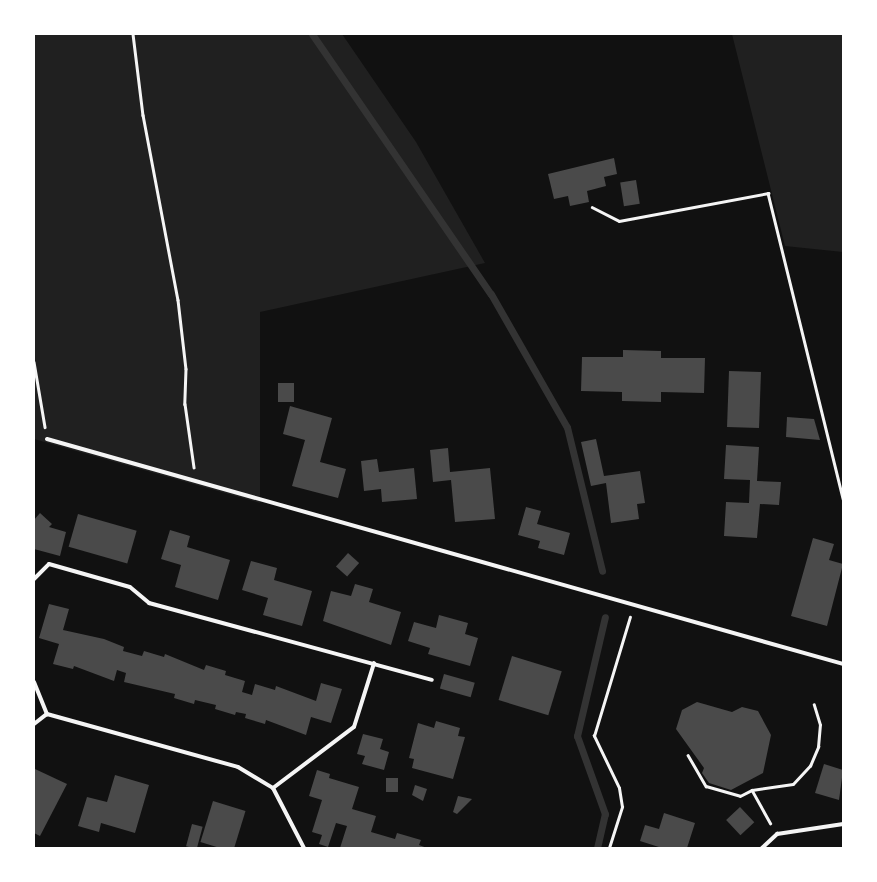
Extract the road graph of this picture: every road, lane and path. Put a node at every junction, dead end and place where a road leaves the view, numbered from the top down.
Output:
1 (133, 34) edge
2 (592, 207) dead end
3 (34, 362) edge
4 (47, 439) joint
5 (195, 481) junction
6 (843, 499) edge
7 (34, 579) edge
8 (633, 605) junction
9 (374, 663) junction
10 (843, 664) edge
11 (432, 680) dead end
12 (34, 682) edge
13 (814, 705) dead end
14 (47, 714) junction
15 (34, 724) edge
16 (688, 755) dead end
17 (273, 788) junction
18 (752, 790) junction
19 (843, 824) edge
20 (777, 834) junction
21 (304, 848) edge
22 (609, 848) edge
23 (762, 848) edge

1 - 5 path
2 - 6 path
3 - 4 path
4 - 5 street
5 - 8 street
7 - 9 street
8 - 10 street
8 - 22 path
9 - 11 street
9 - 17 street
12 - 14 street
13 - 18 path
14 - 15 street
14 - 17 street
16 - 18 path
17 - 21 street
18 - 20 path
19 - 20 street
20 - 23 street

